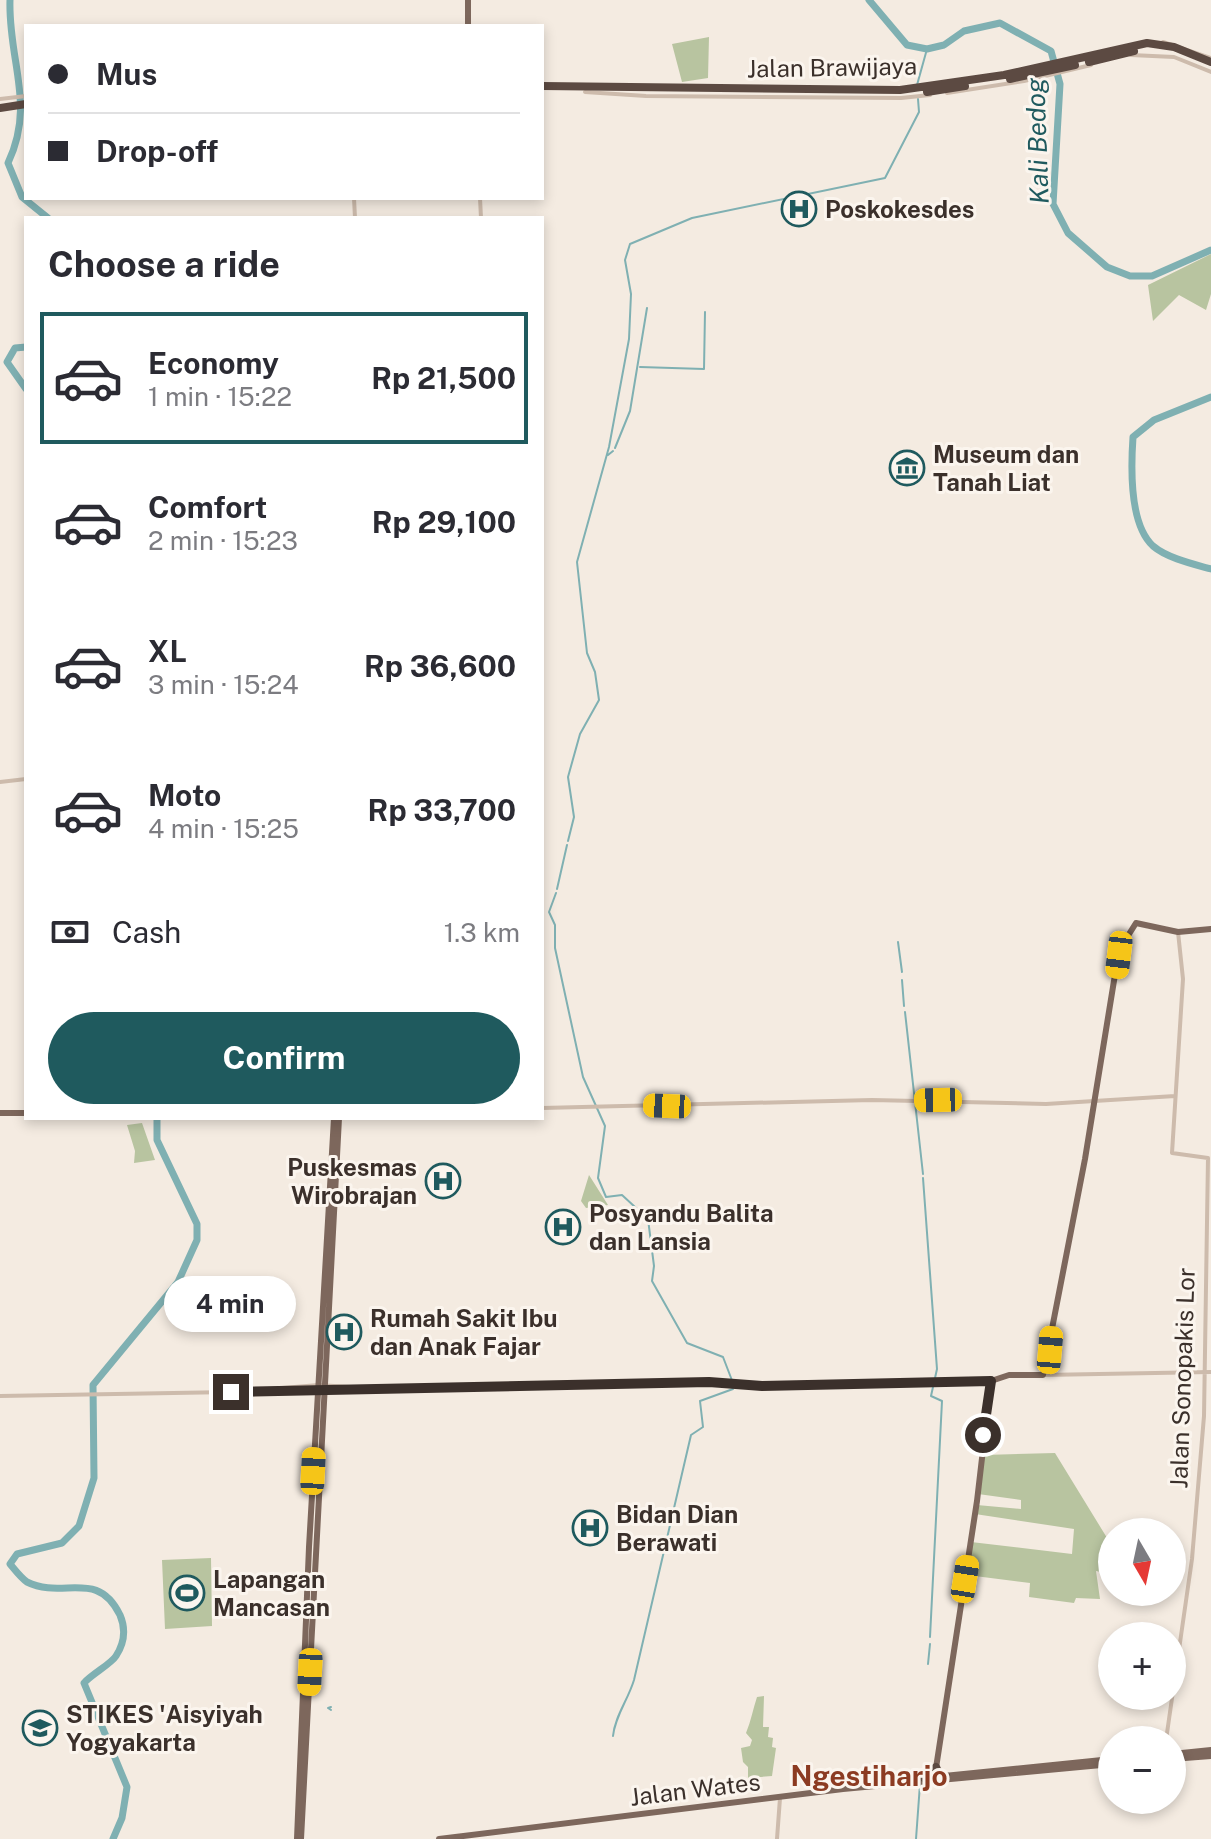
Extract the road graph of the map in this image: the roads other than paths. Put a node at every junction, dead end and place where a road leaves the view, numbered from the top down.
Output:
1 (468, 0) edge
2 (468, 24) edge
3 (1211, 65) edge
4 (1049, 68) junction
5 (544, 87) edge
6 (544, 87) edge
7 (934, 88) junction
8 (24, 102) edge
9 (3, 105) edge
10 (24, 779) edge
11 (0, 782) edge
12 (1211, 929) edge
13 (1178, 932) junction
14 (1175, 1096) junction
15 (1093, 1101) junction
16 (544, 1108) edge
17 (0, 1113) edge
18 (24, 1113) edge
19 (336, 1120) edge
20 (1211, 1372) edge
21 (1204, 1373) junction
22 (1043, 1375) junction
23 (991, 1381) junction
24 (322, 1388) junction
25 (0, 1396) edge
26 (1168, 1726) edge
27 (1208, 1753) edge
28 (1186, 1755) edge
29 (1098, 1763) edge
30 (1098, 1763) edge
31 (932, 1776) junction
32 (946, 1776) joint
33 (780, 1796) junction
34 (299, 1839) edge
35 (439, 1839) edge
36 (777, 1839) edge

1 - 2 main road
3 - 4 highway, Jalan Brawijaya
4 - 7 highway
4 - 7 street
4 - 7 highway, Jalan Brawijaya
5 - 7 highway, Jalan Brawijaya
6 - 7 highway, Jalan Brawijaya
8 - 9 highway
10 - 11 street
12 - 13 main road
13 - 14 street
13 - 15 main road
14 - 15 street
14 - 21 street, Jalan Sonopakis Lor
15 - 16 street
15 - 22 main road
17 - 18 main road
19 - 24 main road
20 - 21 street
21 - 22 street
21 - 26 street, Jalan Sonopakis Lor
22 - 23 main road
23 - 24 street
23 - 31 main road
24 - 25 street
24 - 34 main road
27 - 28 main road
29 - 31 main road, Jalan Wates
30 - 32 main road, Jalan Wates
31 - 32 highway
31 - 33 main road, Jalan Wates
33 - 35 main road, Jalan Wates
33 - 36 street

